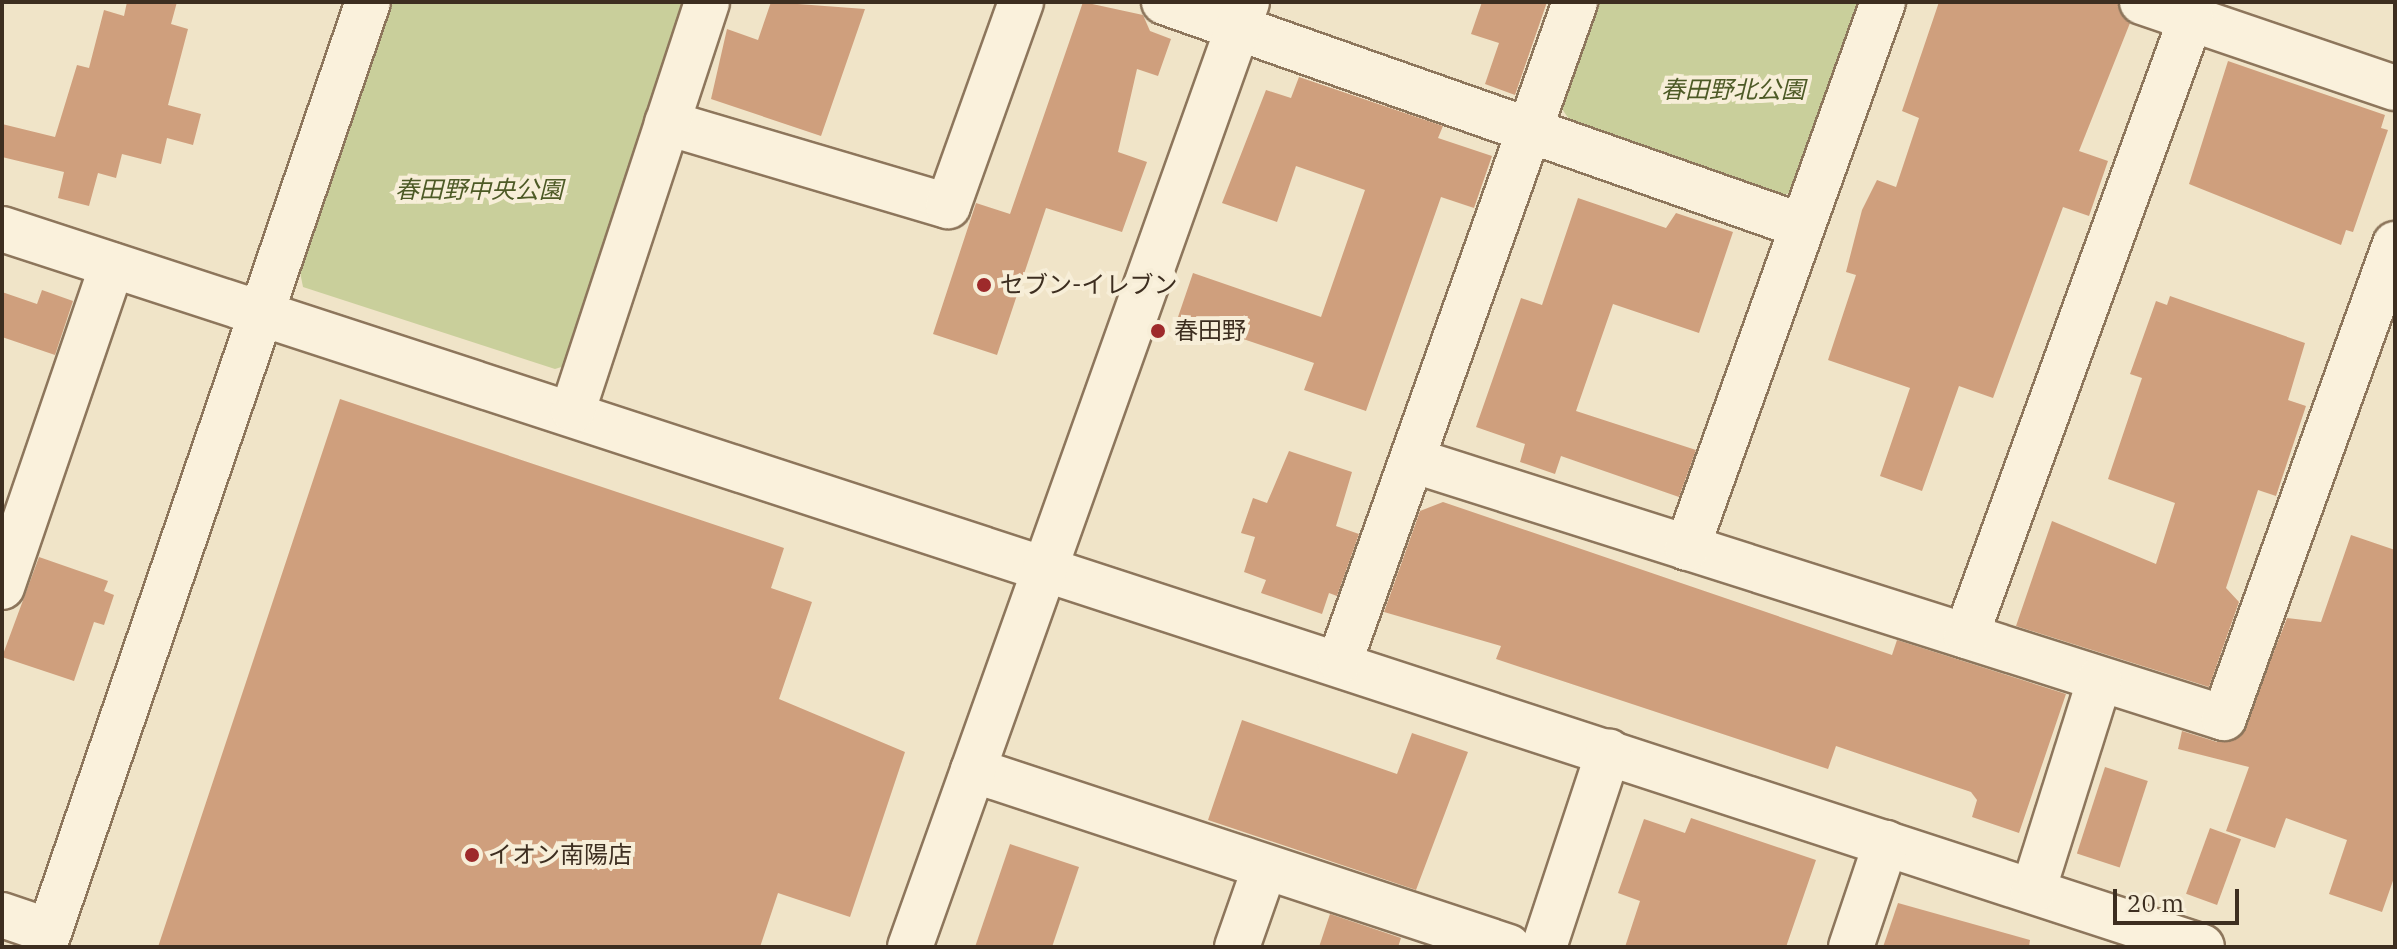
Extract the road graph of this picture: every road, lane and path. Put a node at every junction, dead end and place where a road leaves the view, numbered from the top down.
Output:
1 (368, 2) edge
2 (707, 2) edge
3 (1021, 2) edge
4 (1164, 2) edge
5 (1575, 2) edge
6 (1883, 2) edge
7 (2142, 2) edge
8 (1243, 15) edge
9 (2191, 18) junction
10 (2395, 88) edge
11 (667, 123) junction
12 (1529, 130) junction
13 (1802, 226) junction
14 (2, 229) edge
15 (112, 265) junction
16 (2390, 272) edge
17 (264, 311) junction
18 (573, 410) junction
19 (1412, 460) junction
20 (1687, 548) junction
21 (1046, 566) junction
22 (2, 587) edge
23 (1966, 636) junction
24 (1340, 661) junction
25 (2100, 679) junction
26 (1609, 751) junction
27 (973, 770) junction
28 (1886, 843) junction
29 (1264, 870) junction
30 (2033, 891) junction
31 (2, 915) edge
32 (47, 939) edge
33 (2195, 946) edge
34 (910, 947) edge
35 (1237, 947) edge
36 (1509, 947) edge
37 (1544, 947) edge
38 (1851, 947) edge

1 - 17 street
2 - 11 street
3 - 11 street
4 - 8 street
5 - 12 street
6 - 13 street
7 - 9 street
8 - 12 street
8 - 21 street
9 - 10 street
9 - 23 street
11 - 18 street
12 - 13 street
12 - 19 street
13 - 20 street
14 - 15 street
15 - 17 street
15 - 22 street
16 - 25 street
17 - 18 street
17 - 32 street
18 - 21 street
19 - 20 street
19 - 24 street
20 - 23 street
21 - 24 street
21 - 27 street
23 - 25 street
24 - 26 street
25 - 30 street
26 - 28 street
26 - 37 street
27 - 29 street
27 - 34 street
28 - 30 street
28 - 38 street
29 - 35 street
29 - 36 street
30 - 33 street
31 - 32 street

